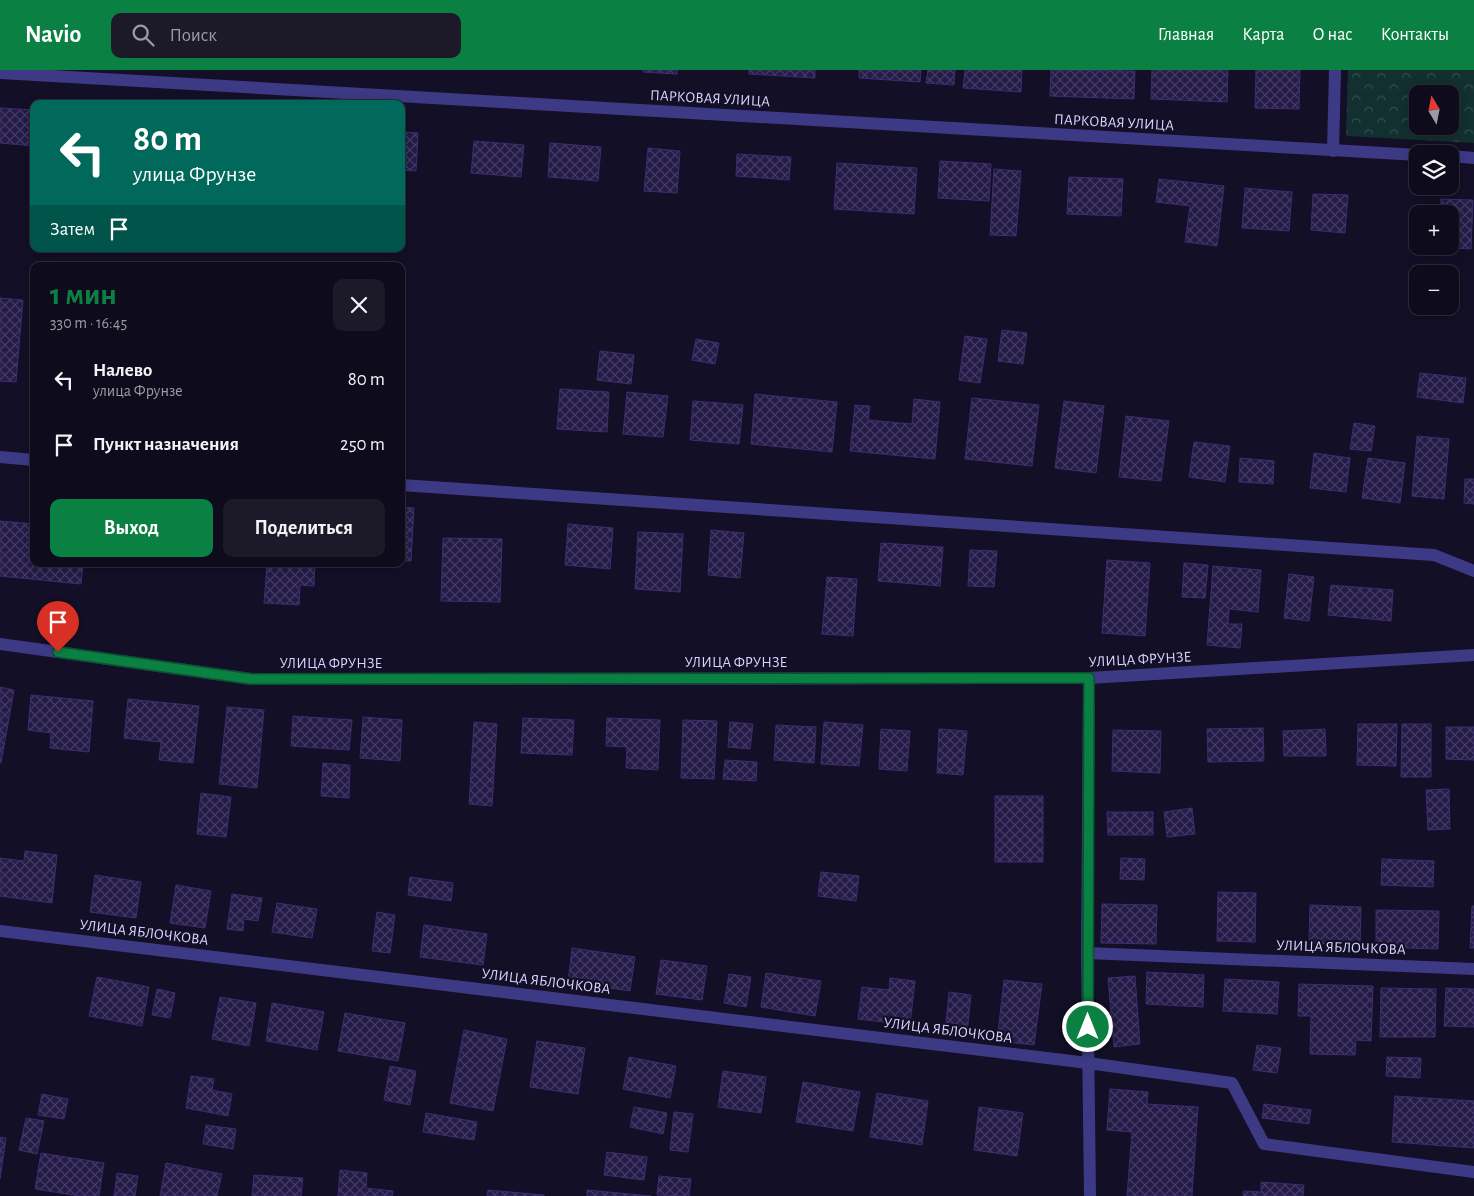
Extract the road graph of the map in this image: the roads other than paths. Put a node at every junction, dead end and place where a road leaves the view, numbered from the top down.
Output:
1 (1335, 70) edge
2 (0, 73) edge
3 (1333, 151) junction
4 (1409, 155) edge
5 (1459, 157) edge
6 (1474, 158) edge
7 (0, 457) edge
8 (30, 460) edge
9 (405, 485) edge
10 (1474, 571) edge
11 (0, 644) edge
12 (1474, 656) edge
13 (1089, 678) junction
14 (0, 931) edge
15 (1087, 953) junction
16 (1474, 969) edge
17 (1088, 1064) junction
18 (1474, 1172) edge
19 (1090, 1196) edge

1 - 3 street
2 - 3 street, ПАРКОВАЯ УЛИЦА
3 - 4 street, ПАРКОВАЯ УЛИЦА
5 - 6 street
7 - 8 street
9 - 10 street
11 - 13 street, УЛИЦА ФРУНЗЕ
12 - 13 street, УЛИЦА ФРУНЗЕ
13 - 15 street
14 - 17 street, УЛИЦА ЯБЛОЧКОВА
15 - 16 street, УЛИЦА ЯБЛОЧКОВА
15 - 17 street
17 - 18 street, УЛИЦА ЯБЛОЧКОВА
17 - 19 street

